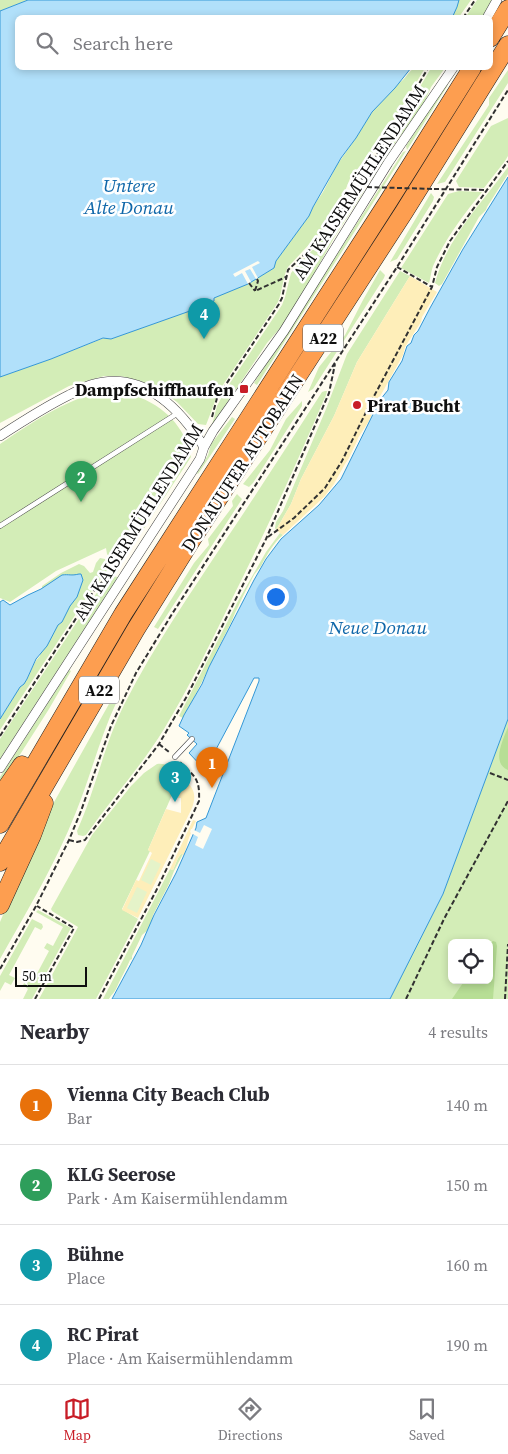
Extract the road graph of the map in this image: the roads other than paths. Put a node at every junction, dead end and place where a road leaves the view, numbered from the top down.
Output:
1 (498, 0) edge
2 (508, 9) edge
3 (489, 15) edge
4 (493, 33) edge
5 (508, 45) edge
6 (493, 69) edge
7 (451, 70) edge
8 (471, 70) edge
9 (492, 70) edge
10 (179, 412) junction
11 (0, 436) edge
12 (204, 447) junction
13 (0, 526) edge
14 (56, 727) junction
15 (192, 739) dead end
16 (64, 751) junction
17 (175, 757) road end
18 (0, 768) edge
19 (0, 797) edge
20 (0, 824) edge
21 (0, 862) edge
22 (0, 905) edge

1 - 3 street
2 - 4 highway
5 - 6 highway, DONAUUFER AUTOBAHN / A22
7 - 12 street, AM KAISERMÜHLENDAMM
8 - 14 highway, DONAUUFER AUTOBAHN / A22
9 - 16 highway, DONAUUFER AUTOBAHN / A22
10 - 11 street
10 - 12 street
10 - 13 lane
12 - 18 street, AM KAISERMÜHLENDAMM
14 - 19 highway
14 - 20 highway, DONAUUFER AUTOBAHN / A22
15 - 17 lane
16 - 21 highway, DONAUUFER AUTOBAHN / A22
16 - 22 highway

